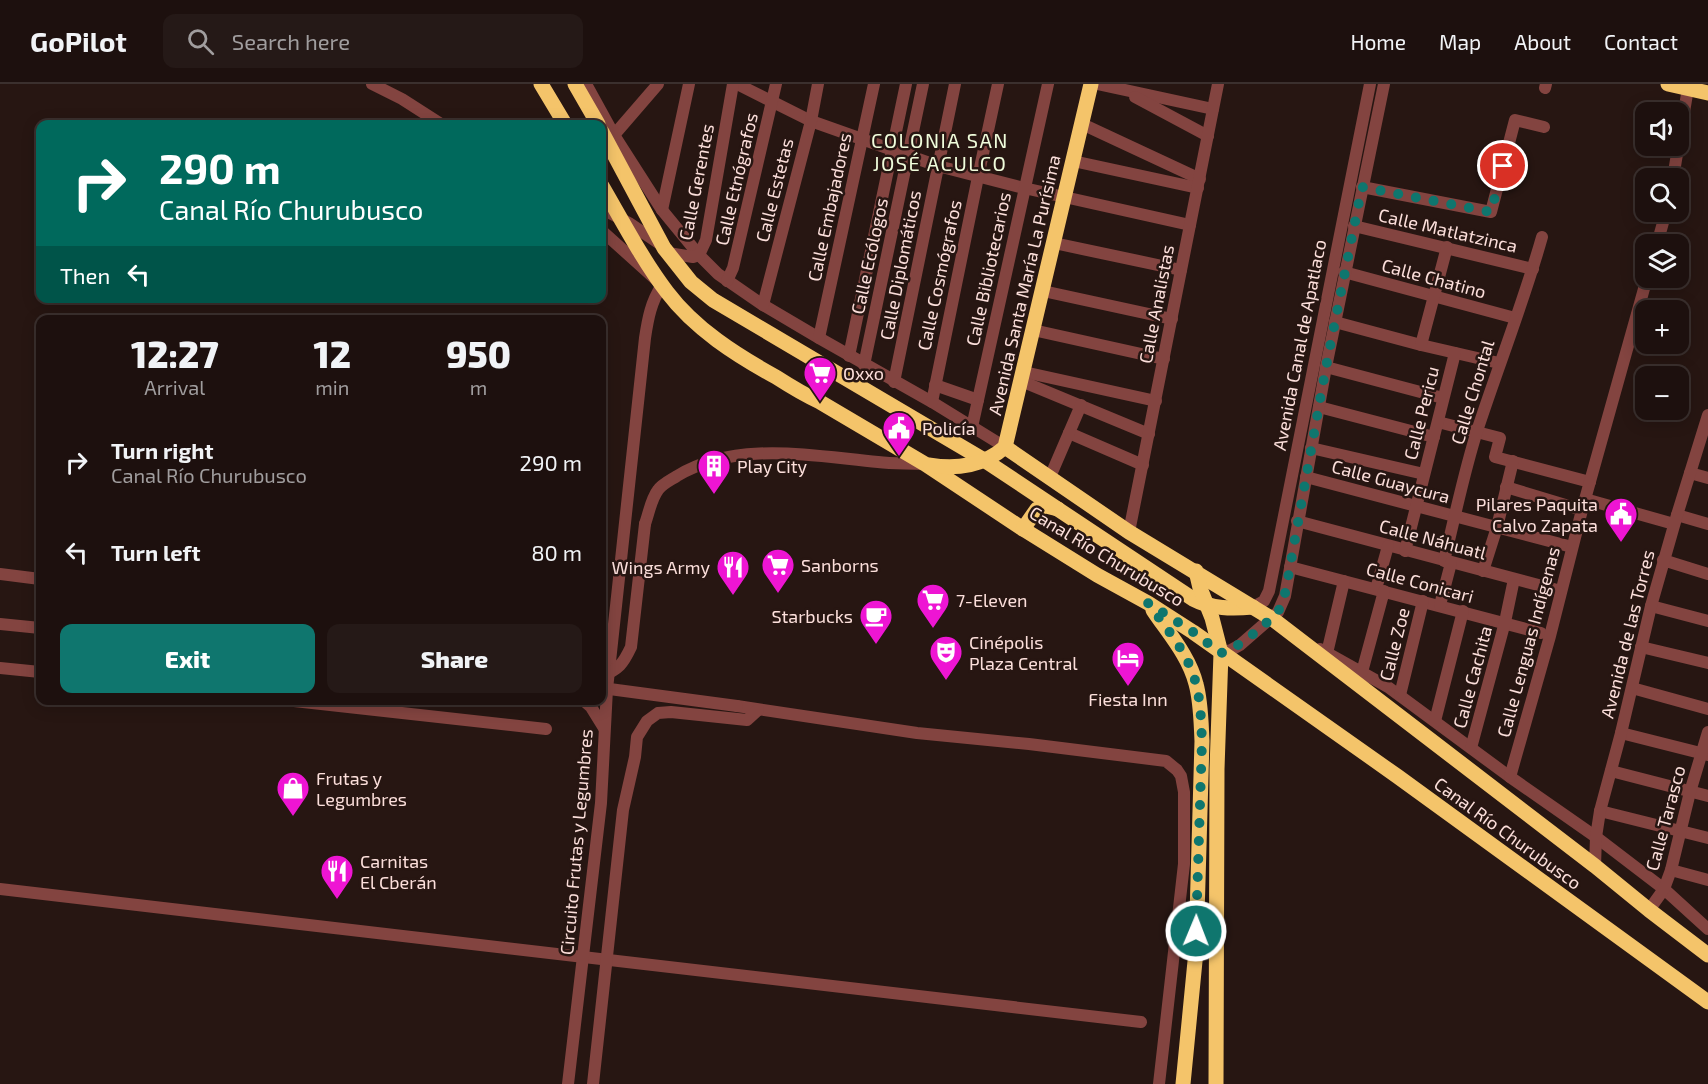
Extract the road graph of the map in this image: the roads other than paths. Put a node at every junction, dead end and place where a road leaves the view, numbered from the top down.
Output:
1 (372, 84) edge
2 (541, 84) edge
3 (575, 84) edge
4 (586, 84) edge
5 (601, 84) edge
6 (658, 84) edge
7 (689, 84) edge
8 (735, 84) edge
9 (776, 84) edge
10 (818, 84) edge
11 (874, 84) edge
12 (906, 84) edge
13 (923, 84) edge
14 (955, 84) edge
15 (998, 84) edge
16 (1048, 84) edge
17 (1091, 84) edge
18 (1097, 84) edge
19 (1218, 84) edge
20 (1370, 84) edge
21 (1384, 84) edge
22 (1668, 84) edge
23 (1688, 88) junction
24 (1122, 90) junction
25 (1708, 93) edge
26 (592, 96) junction
27 (773, 102) junction
28 (1214, 109) junction
29 (435, 120) edge
30 (563, 120) edge
31 (596, 120) edge
32 (602, 120) edge
33 (811, 121) junction
34 (1082, 124) junction
35 (1544, 127) dead end
36 (608, 134) edge
37 (1208, 136) junction
38 (862, 140) junction
39 (892, 151) junction
40 (908, 157) junction
41 (1073, 161) junction
42 (938, 166) junction
43 (1675, 168) edge
44 (978, 177) junction
45 (1199, 183) junction
46 (1362, 187) junction
47 (1024, 188) junction
48 (606, 193) edge
49 (1065, 197) junction
50 (662, 210) junction
51 (606, 211) edge
52 (621, 219) junction
53 (1190, 225) junction
54 (1354, 226) junction
55 (606, 235) edge
56 (1542, 237) dead end
57 (1054, 243) junction
58 (1447, 247) junction
59 (666, 250) junction
60 (699, 255) junction
61 (1533, 269) junction
62 (1181, 270) junction
63 (1344, 272) junction
64 (727, 281) junction
65 (692, 282) junction
66 (662, 285) junction
67 (1644, 288) edge
68 (1043, 291) junction
69 (1433, 297) junction
70 (763, 305) junction
71 (1515, 318) junction
72 (1172, 320) junction
73 (1335, 322) junction
74 (1034, 330) junction
75 (819, 338) junction
76 (1421, 345) junction
77 (1455, 353) junction
78 (849, 356) junction
79 (1164, 359) junction
80 (1499, 363) junction
81 (864, 365) junction
82 (1326, 367) junction
83 (1023, 377) junction
84 (894, 382) junction
85 (935, 385) junction
86 (1443, 398) junction
87 (978, 400) junction
88 (1155, 401) junction
89 (932, 402) junction
90 (1081, 405) junction
91 (1319, 407) junction
92 (1708, 415) edge
93 (1438, 422) junction
94 (972, 428) junction
95 (1477, 432) junction
96 (1069, 433) junction
97 (1149, 434) junction
98 (1434, 437) junction
99 (1005, 447) junction
100 (1311, 448) junction
101 (1704, 448) edge
102 (984, 460) junction
103 (1513, 461) junction
104 (925, 464) junction
105 (1143, 465) junction
106 (1690, 473) junction
107 (1424, 474) junction
108 (1050, 477) junction
109 (1306, 477) junction
110 (1708, 478) edge
111 (1590, 482) junction
112 (1506, 488) junction
113 (1287, 495) junction
114 (1302, 499) junction
115 (1583, 504) junction
116 (1416, 507) junction
117 (1058, 509) junction
118 (1455, 516) junction
119 (1675, 519) junction
120 (1297, 521) junction
121 (1708, 524) edge
122 (1497, 527) junction
123 (1023, 529) junction
124 (1129, 532) junction
125 (1388, 546) junction
126 (1572, 547) junction
127 (1405, 551) junction
128 (1663, 560) junction
129 (1448, 562) junction
130 (1290, 567) junction
131 (1196, 571) junction
132 (1483, 571) junction
133 (0, 574) edge
134 (1708, 574) edge
135 (36, 578) edge
136 (1515, 579) junction
137 (1344, 581) junction
138 (1380, 590) junction
139 (1561, 591) junction
140 (1423, 601) junction
141 (1148, 603) junction
142 (1440, 605) junction
143 (1209, 606) junction
144 (1651, 606) junction
145 (1253, 607) junction
146 (1463, 611) junction
147 (614, 615) junction
148 (1271, 618) junction
149 (1708, 621) edge
150 (1505, 622) junction
151 (0, 624) edge
152 (36, 628) edge
153 (606, 628) edge
154 (1541, 633) dead end
155 (1295, 637) junction
156 (1641, 647) junction
157 (1221, 653) junction
158 (1327, 653) junction
159 (1708, 663) edge
160 (0, 668) edge
161 (36, 672) edge
162 (1362, 672) junction
163 (606, 674) edge
164 (1632, 688) junction
165 (606, 689) edge
166 (1400, 696) junction
167 (339, 705) edge
168 (589, 705) edge
169 (1708, 709) edge
170 (758, 710) junction
171 (1435, 721) junction
172 (604, 728) junction
173 (546, 729) dead end
174 (1708, 732) edge
175 (1621, 733) junction
176 (1471, 748) junction
177 (1705, 755) edge
178 (1611, 771) junction
179 (1510, 777) junction
180 (1690, 792) junction
181 (1708, 796) edge
182 (1600, 811) junction
183 (1681, 831) junction
184 (1596, 837) junction
185 (1708, 838) edge
186 (1595, 866) junction
187 (1671, 870) junction
188 (1708, 880) edge
189 (0, 889) edge
190 (1664, 889) junction
191 (1649, 910) junction
192 (1708, 929) edge
193 (1708, 955) edge
194 (584, 957) junction
195 (606, 960) junction
196 (1708, 1002) edge
197 (1141, 1022) dead end
198 (568, 1084) edge
199 (593, 1084) edge
200 (1159, 1084) edge
201 (1183, 1084) edge
202 (1216, 1084) edge

1 - 29 street
2 - 30 main road
3 - 31 main road
4 - 26 street, Canal Río Churubusco
5 - 26 street
6 - 36 street
7 - 50 street
8 - 27 street
8 - 60 street, Calle Gerentes
9 - 27 street, Calle Etnógrafos
10 - 33 street, Calle Estetas
11 - 38 street, Calle Embajadores
12 - 39 street
13 - 40 street, Calle Ecólogos
14 - 42 street, Calle Diplomáticos
15 - 44 street, Calle Cosmógrafos
16 - 47 street, Calle Bibliotecarios
17 - 34 main road, Avenida Santa María La Purísima
18 - 24 street
19 - 28 street, Calle Analistas
20 - 113 street, Avenida Canal de Apatlaco
21 - 46 street, Avenida Canal de Apatlaco
22 - 23 main road
23 - 25 main road
23 - 43 street
24 - 28 street
24 - 37 street
26 - 32 street, Canal Río Churubusco
27 - 33 street
27 - 64 street, Calle Etnógrafos
28 - 37 street, Calle Analistas
33 - 38 street
33 - 70 street, Calle Estetas
34 - 41 main road, Avenida Santa María La Purísima
34 - 45 street
35 - 46 street
36 - 50 street, Canal Río Churubusco
36 - 59 main road, Canal Río Churubusco
37 - 45 street, Calle Analistas
38 - 39 street
38 - 75 street, Calle Embajadores
39 - 40 street
39 - 78 street
40 - 42 street
40 - 81 street, Calle Ecólogos
41 - 45 street
41 - 49 main road, Avenida Santa María La Purísima
42 - 44 street
42 - 84 street, Calle Diplomáticos
44 - 47 street
44 - 85 street, Calle Cosmógrafos
45 - 53 street, Calle Analistas
46 - 54 street, Avenida Canal de Apatlaco
47 - 49 street
47 - 87 street, Calle Bibliotecarios
48 - 52 main road, Canal Río Churubusco
49 - 53 street
49 - 57 main road, Avenida Santa María La Purísima
50 - 60 street, Canal Río Churubusco
51 - 52 street
52 - 59 street
52 - 66 main road, Canal Río Churubusco
53 - 62 street, Calle Analistas
54 - 58 street, Calle Matlatzinca
54 - 63 street, Avenida Canal de Apatlaco
55 - 66 street
56 - 61 street, Calle Chontal
57 - 62 street
57 - 68 main road, Avenida Santa María La Purísima
58 - 61 street, Calle Matlatzinca
58 - 69 street
59 - 60 street, Calle Gerentes
59 - 65 main road, Canal Río Churubusco
60 - 64 street, Canal Río Churubusco
61 - 71 street, Calle Chontal
62 - 72 street, Calle Analistas
63 - 69 street, Calle Chatino
63 - 73 street, Avenida Canal de Apatlaco
64 - 70 street, Canal Río Churubusco
65 - 66 main road
65 - 102 main road, Canal Río Churubusco
66 - 104 main road, Canal Río Churubusco
66 - 147 street, Circuito Frutas y Legumbres
67 - 111 street, Calle Lenguas Indígenas
68 - 72 street
68 - 74 main road, Avenida Santa María La Purísima
69 - 71 street, Calle Chatino
69 - 76 street
70 - 75 street, Canal Río Churubusco
71 - 80 street, Calle Chontal
72 - 79 street, Calle Analistas
73 - 76 street
73 - 82 street, Avenida Canal de Apatlaco
74 - 79 street
74 - 83 main road, Avenida Santa María La Purísima
75 - 78 street, Canal Río Churubusco
76 - 77 street
77 - 80 street
77 - 86 street, Calle Pericu
78 - 81 street, Canal Río Churubusco
79 - 88 street, Calle Analistas
80 - 95 street, Calle Chontal
81 - 84 street, Canal Río Churubusco
82 - 86 street
82 - 91 street, Avenida Canal de Apatlaco
83 - 88 street
83 - 90 street
83 - 99 main road, Avenida Santa María La Purísima
84 - 89 street, Canal Río Churubusco
85 - 87 street
85 - 89 street, Calle Cosmógrafos
86 - 93 street, Calle Pericu
87 - 94 street, Calle Bibliotecarios
88 - 97 street, Calle Analistas
89 - 94 street, Canal Río Churubusco
90 - 96 street
90 - 97 street
91 - 98 street
91 - 100 street, Avenida Canal de Apatlaco
92 - 101 street, Avenida de las Torres
93 - 95 street
93 - 98 street, Calle Pericu
94 - 99 street, Canal Río Churubusco
95 - 103 street
95 - 118 street, Calle Chontal
96 - 105 street
96 - 108 street
97 - 105 street, Calle Analistas
98 - 107 street, Calle Pericu
99 - 102 main road
99 - 108 main road, Canal Río Churubusco
100 - 107 street
100 - 109 street, Avenida Canal de Apatlaco
101 - 106 street, Avenida de las Torres
102 - 104 main road
102 - 117 main road, Canal Río Churubusco
103 - 111 street
103 - 112 street
104 - 123 main road, Canal Río Churubusco
104 - 163 street, bridge
105 - 124 street, Calle Analistas
106 - 110 street
106 - 119 street, Avenida de las Torres
107 - 116 street, Calle Pericu
108 - 124 main road, Canal Río Churubusco
109 - 114 street, Avenida Canal de Apatlaco
109 - 116 street, Calle Guaycura
111 - 115 street, Calle Lenguas Indígenas
112 - 115 street
112 - 122 street
113 - 114 street
113 - 145 street, Avenida Canal de Apatlaco
114 - 120 street, Avenida Canal de Apatlaco
115 - 119 street
115 - 126 street, Calle Lenguas Indígenas
116 - 118 street, Calle Guaycura
116 - 127 street, Calle Pericu
117 - 123 main road
117 - 143 main road, Canal Río Churubusco
118 - 122 street, Calle Guaycura
118 - 129 street, Calle Chontal
119 - 121 street
119 - 128 street, Avenida de las Torres
120 - 125 street, Calle Náhuatl
120 - 130 street, Avenida Canal de Apatlaco
122 - 126 street, Calle Guaycura
122 - 132 street
123 - 141 main road, Canal Río Churubusco
124 - 131 main road, Canal Río Churubusco
125 - 127 street, Calle Náhuatl
125 - 138 street
126 - 139 street, Calle Lenguas Indígenas
127 - 129 street, Calle Náhuatl
128 - 134 street
128 - 144 street, Avenida de las Torres
129 - 132 street, Calle Náhuatl
129 - 142 street, Calle Zoe
130 - 137 street, Calle Conicari
130 - 148 street, Avenida Canal de Apatlaco
131 - 143 main road
131 - 145 main road, Canal Río Churubusco
132 - 136 street, Calle Náhuatl
133 - 135 street
136 - 139 street, Calle Náhuatl
136 - 150 street, Calle Cachita
137 - 138 street, Calle Conicari
137 - 158 street
138 - 140 street, Calle Conicari
138 - 162 street
139 - 179 street, Calle Lenguas Indígenas
140 - 142 street, Calle Conicari
140 - 166 street, Calle Zoe
141 - 157 main road, Canal Río Churubusco
141 - 201 main road
142 - 146 street, Calle Conicari
143 - 145 main road, Canal Río Churubusco
143 - 157 main road
144 - 149 street
144 - 156 street, Avenida de las Torres
145 - 148 main road, Canal Río Churubusco
146 - 150 street, Calle Conicari
146 - 171 street
147 - 153 street
147 - 172 street, Circuito Frutas y Legumbres
148 - 155 main road, Canal Río Churubusco
148 - 157 street
150 - 154 street, Calle Conicari
150 - 176 street, Calle Cachita
151 - 152 street
155 - 158 street, Canal Río Churubusco
155 - 186 main road, Canal Río Churubusco
156 - 159 street
156 - 164 street, Avenida de las Torres
157 - 196 main road, Canal Río Churubusco
157 - 202 main road
158 - 162 street, Canal Río Churubusco
160 - 161 street
162 - 166 street, Canal Río Churubusco
164 - 169 street
164 - 175 street, Avenida de las Torres
165 - 170 street, bridge
166 - 171 street, Canal Río Churubusco
167 - 173 street
168 - 172 street
170 - 195 street
170 - 200 street
171 - 176 street, Canal Río Churubusco
172 - 194 street, Circuito Frutas y Legumbres
174 - 177 street, Calle Tarasco
175 - 177 street
175 - 178 street, Avenida de las Torres
176 - 179 street, Canal Río Churubusco
177 - 180 street, Calle Tarasco
178 - 180 street
178 - 182 street, Avenida de las Torres
179 - 184 street, Canal Río Churubusco
180 - 181 street
180 - 183 street, Calle Tarasco
182 - 183 street
182 - 184 street, Avenida de las Torres
183 - 185 street
183 - 187 street, Calle Tarasco
184 - 186 street, Avenida de las Torres
184 - 190 street, Canal Río Churubusco
186 - 191 main road, Canal Río Churubusco
187 - 188 street
187 - 190 street, Calle Tarasco
189 - 194 street
190 - 191 street, Calle Tarasco
190 - 192 street, Canal Río Churubusco
191 - 193 main road, Canal Río Churubusco
194 - 195 street
194 - 198 street, Circuito Frutas y Legumbres
195 - 197 street
195 - 199 street

